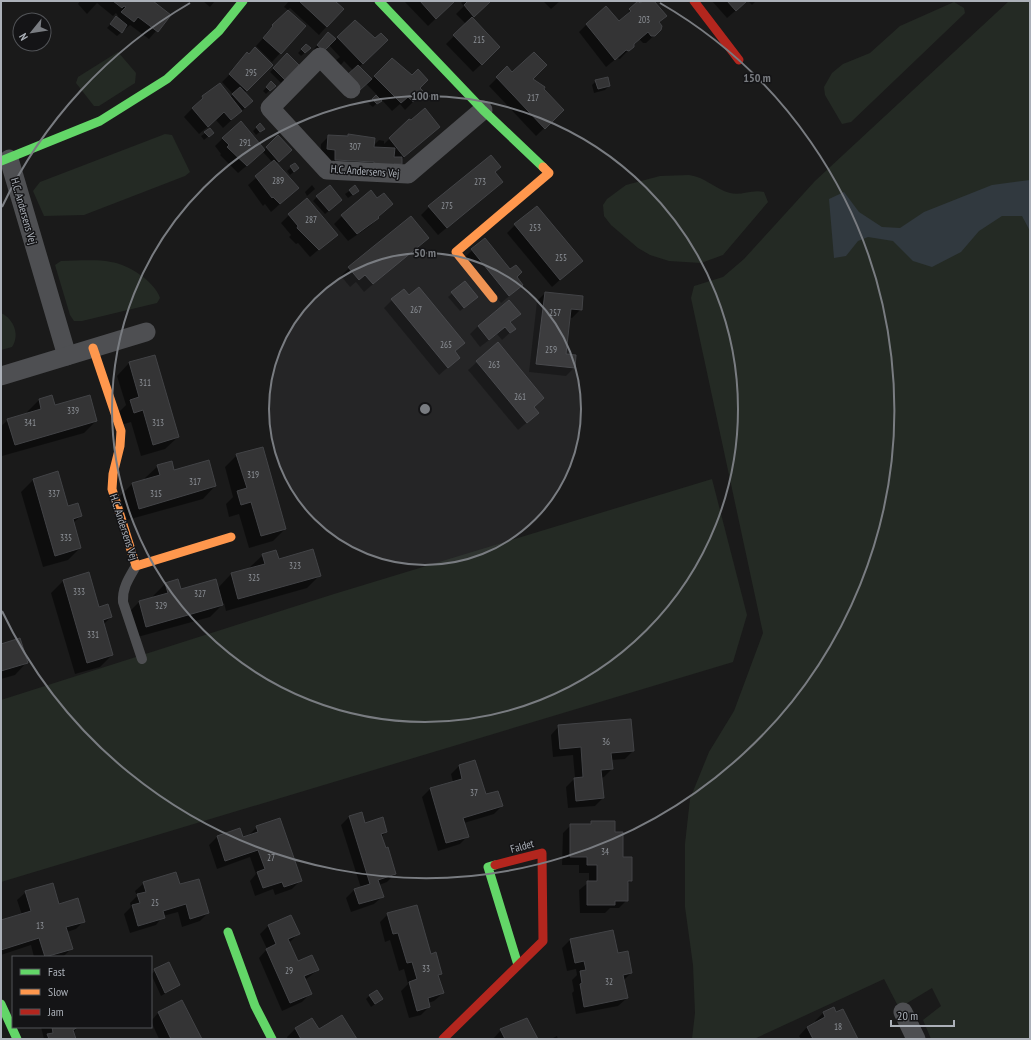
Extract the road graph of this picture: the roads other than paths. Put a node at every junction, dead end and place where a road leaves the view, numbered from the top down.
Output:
1 (243, 1) edge
2 (379, 1) edge
3 (694, 1) edge
4 (739, 60) dead end
5 (351, 89) dead end
6 (483, 110) junction
7 (5, 160) edge
8 (493, 298) dead end
9 (146, 332) dead end
10 (93, 348) junction
11 (67, 356) junction
12 (1, 376) edge
13 (231, 538) dead end
14 (136, 566) junction
15 (142, 659) dead end
16 (228, 932) dead end
17 (518, 965) junction
18 (1, 1004) edge
19 (903, 1012) dead end
20 (17, 1039) edge
21 (272, 1039) edge
22 (443, 1039) edge
23 (916, 1039) edge

1 - 7 street, H.C. Andersens Vej
2 - 6 street
3 - 4 street
5 - 6 street, H.C. Andersens Vej
6 - 8 street
7 - 11 street, H.C. Andersens Vej
9 - 10 street
10 - 11 street
10 - 14 street, H.C. Andersens Vej
11 - 12 street
13 - 14 street, H.C. Andersens Vej
14 - 15 lane
16 - 21 street
17 - 17 street, Faldet
17 - 22 street, Faldet
18 - 20 street
19 - 23 street

